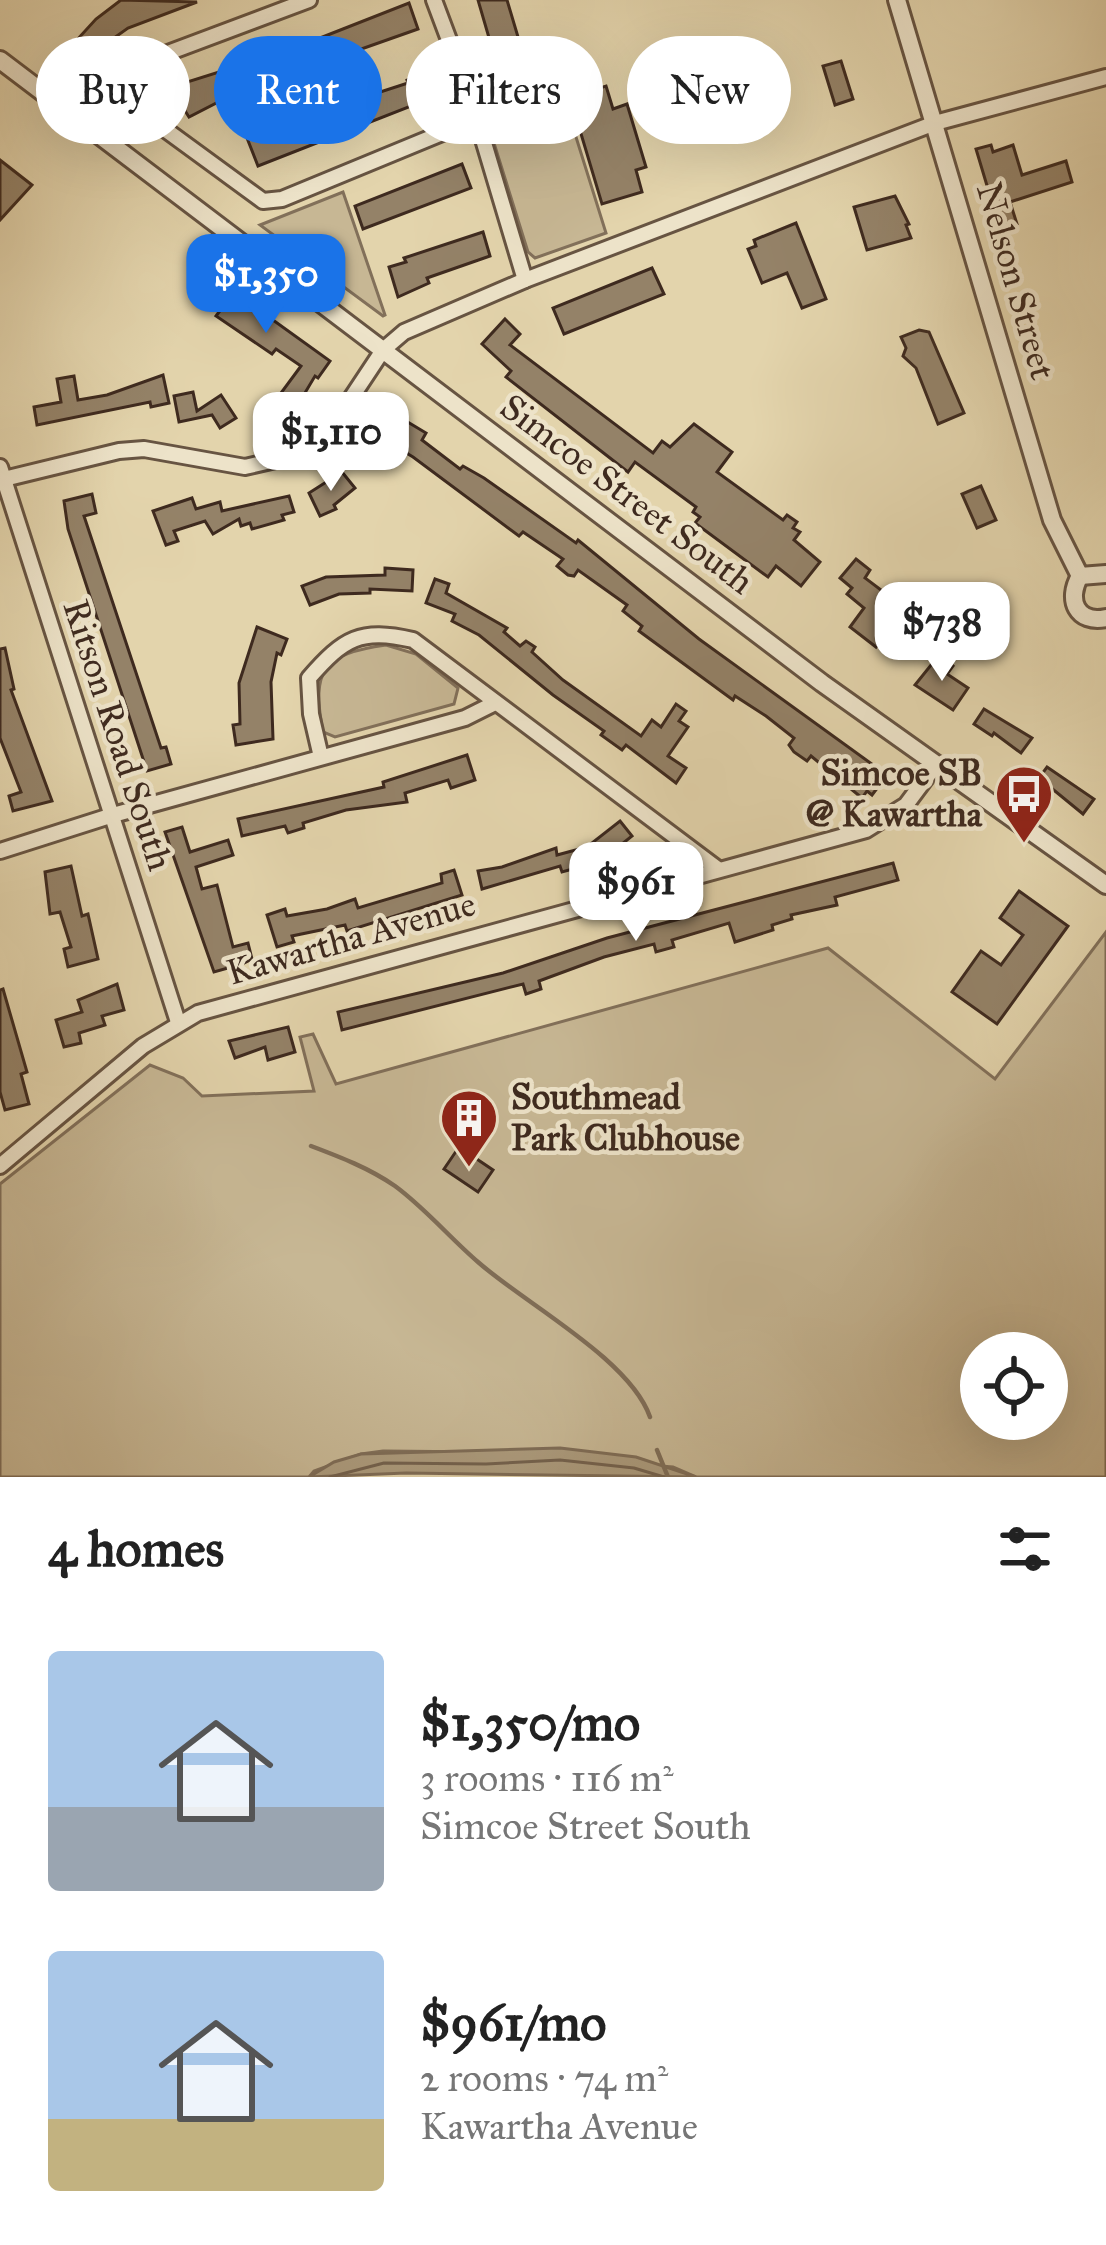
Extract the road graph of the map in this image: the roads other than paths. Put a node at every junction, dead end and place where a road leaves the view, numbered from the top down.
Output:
1 (309, 0) edge
2 (434, 0) edge
3 (897, 0) edge
4 (447, 36) edge
5 (0, 60) edge
6 (1106, 77) edge
7 (935, 123) junction
8 (416, 144) edge
9 (484, 144) edge
10 (525, 280) junction
11 (383, 350) junction
12 (1, 475) edge
13 (1106, 574) edge
14 (1080, 576) junction
15 (1106, 618) edge
16 (495, 703) junction
17 (321, 757) junction
18 (935, 766) junction
19 (113, 815) junction
20 (0, 851) edge
21 (718, 868) junction
22 (1106, 885) edge
23 (178, 1022) junction
24 (0, 1166) edge

1 - 8 street
2 - 4 street
3 - 7 street, Nelson Street
5 - 11 street, Simcoe Street South
6 - 7 street
7 - 10 street
7 - 14 street, Nelson Street
9 - 10 street
10 - 11 street
11 - 12 street
11 - 18 street, Simcoe Street South
12 - 19 street, Ritson Road South
13 - 14 street
14 - 15 street, Nelson Street
16 - 17 street
16 - 17 street
16 - 21 street
17 - 19 street
18 - 21 street, Kawartha Avenue
18 - 22 street, Simcoe Street South
19 - 20 street
19 - 23 street, Ritson Road South
21 - 23 street, Kawartha Avenue
23 - 24 street, Kawartha Avenue

